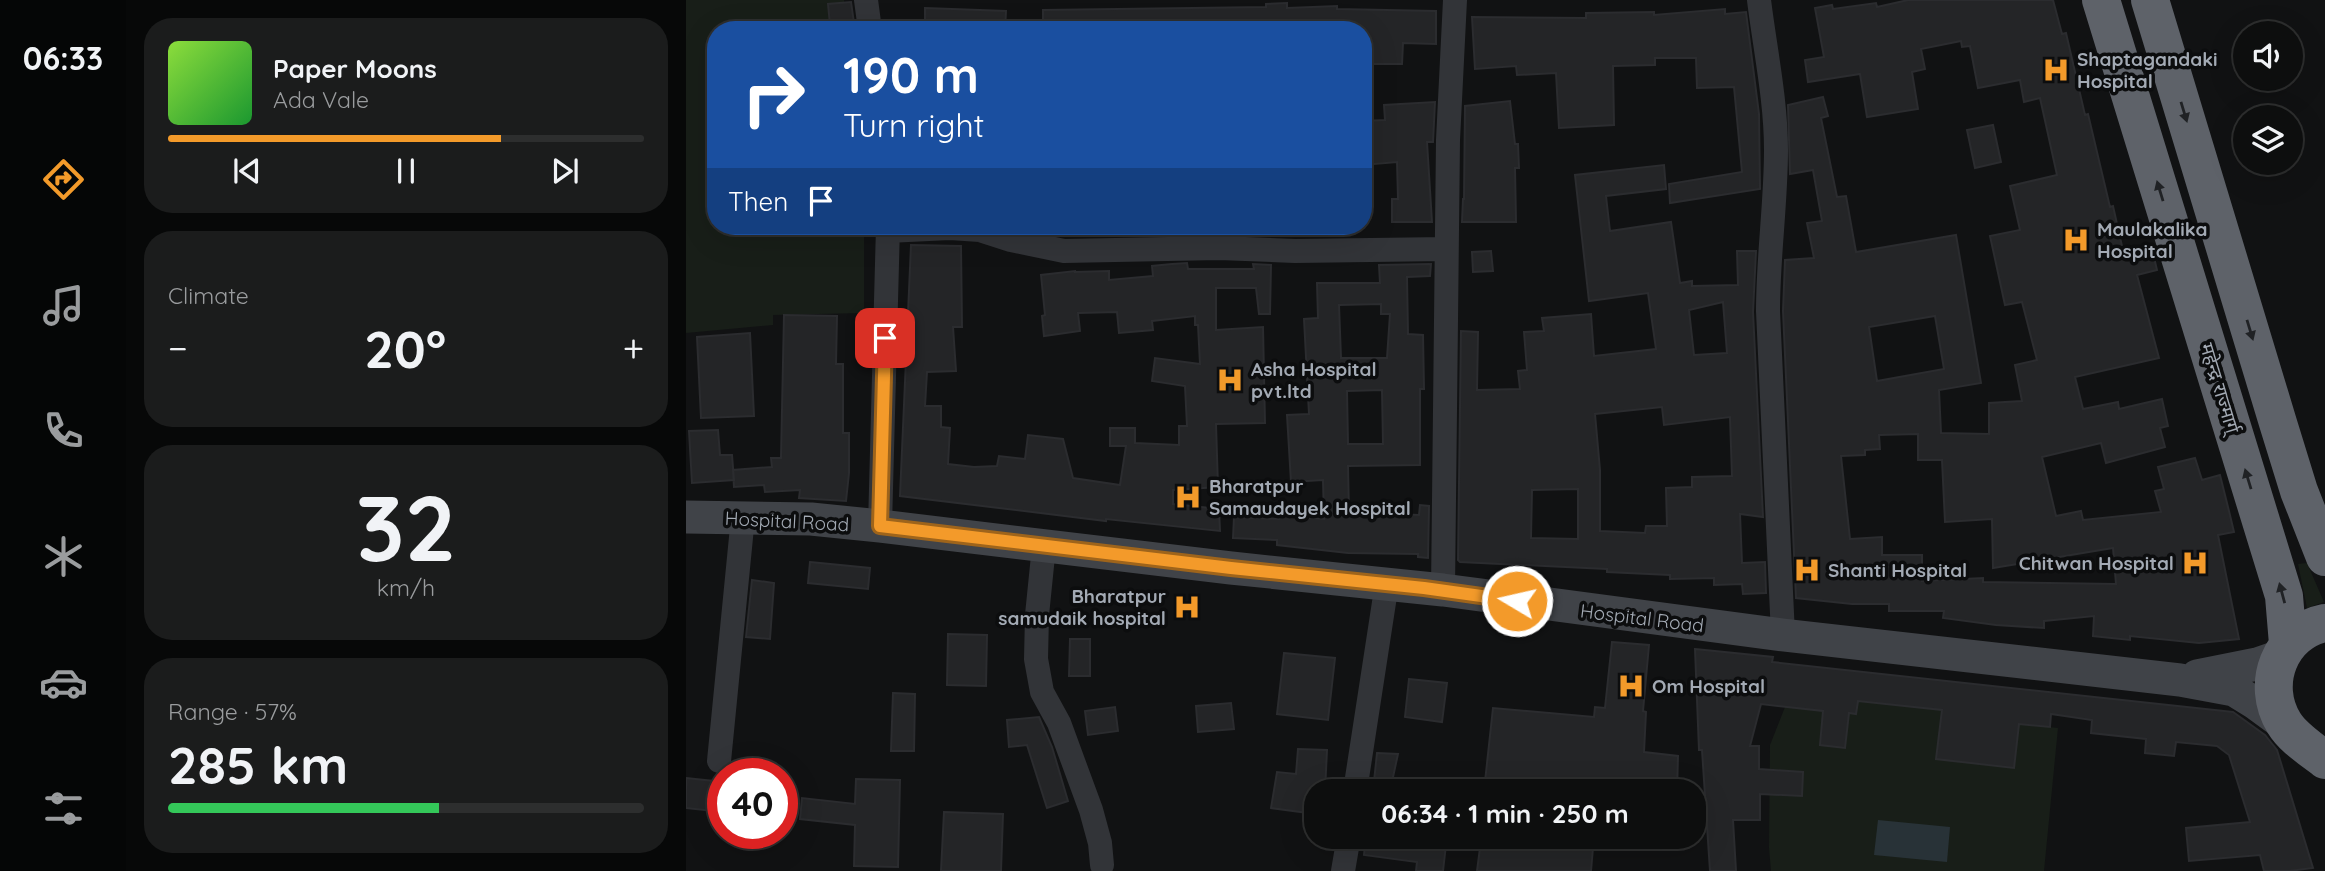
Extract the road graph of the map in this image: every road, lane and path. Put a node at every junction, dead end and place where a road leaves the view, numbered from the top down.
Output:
1 (866, 0) edge
2 (1455, 0) edge
3 (1759, 0) edge
4 (2101, 0) edge
5 (2150, 0) edge
6 (869, 21) edge
7 (888, 235) edge
8 (996, 235) edge
9 (1446, 249) junction
10 (686, 517) edge
11 (743, 517) junction
12 (880, 526) junction
13 (1044, 546) junction
14 (2325, 557) edge
15 (1387, 583) junction
16 (1443, 590) junction
17 (2325, 623) edge
18 (1783, 635) junction
19 (2284, 650) junction
20 (2180, 680) junction
21 (2309, 744) edge
22 (719, 758) edge
23 (1357, 779) edge
24 (1347, 849) edge
25 (1102, 865) dead end
26 (1343, 871) edge

1 - 6 street
2 - 9 street
3 - 18 street
19 -> 4 highway, महेन्द्र राज्मार्ग्
5 -> 14 highway
7 - 12 street
8 - 9 street
9 - 16 street
10 - 11 street, Hospital Road
11 - 12 street, Hospital Road
11 - 22 street
12 - 13 street, Hospital Road
13 - 15 street, Hospital Road
13 - 25 street
15 - 16 street, Hospital Road
15 - 23 street
16 - 18 street, Hospital Road
17 - 19 highway
18 - 20 street, Hospital Road
19 - 20 street, Hospital Road
19 - 21 highway, महेन्द्र राज्मार्ग्
20 - 21 street, Hospital Road
24 - 26 street

